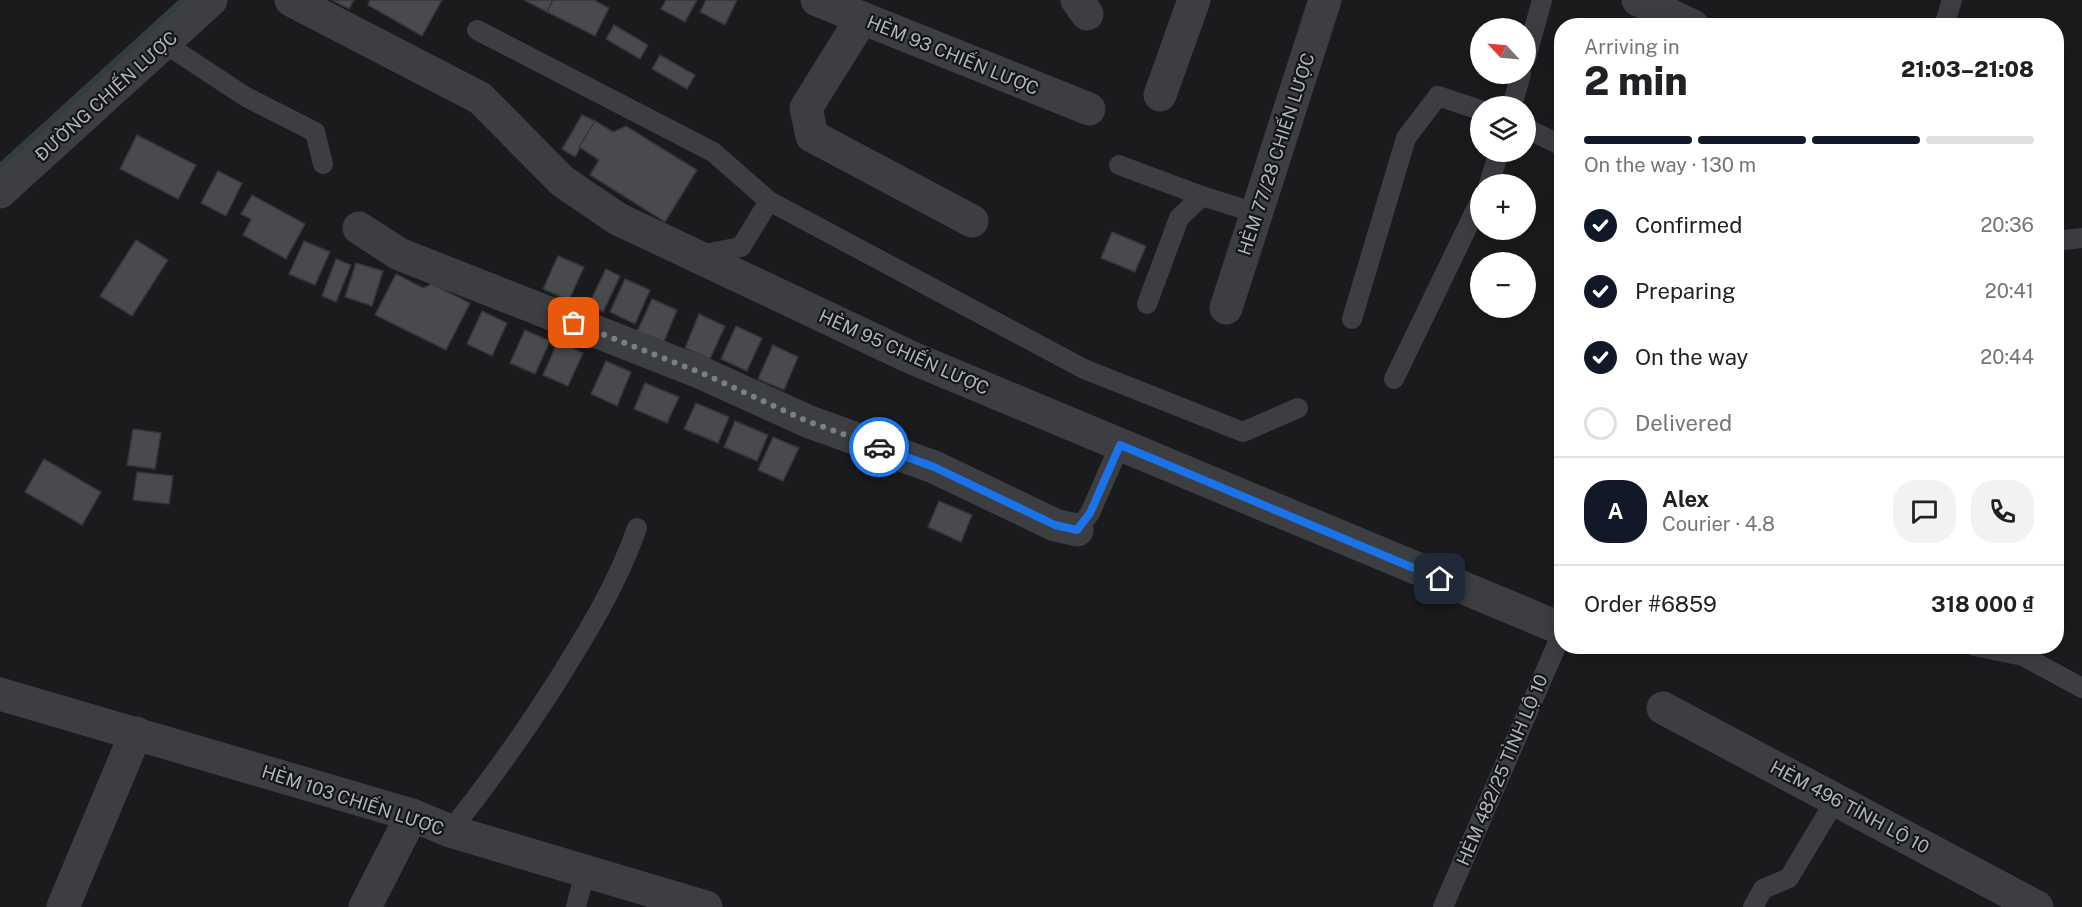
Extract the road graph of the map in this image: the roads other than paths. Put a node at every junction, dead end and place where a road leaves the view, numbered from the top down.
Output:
1 (211, 0) edge
2 (291, 0) edge
3 (817, 0) edge
4 (1194, 0) edge
5 (1325, 0) edge
6 (1542, 0) edge
7 (1638, 0) edge
8 (1952, 0) edge
9 (862, 18) junction
10 (1676, 18) edge
11 (1946, 18) edge
12 (1536, 22) edge
13 (477, 30) dead end
14 (164, 43) junction
15 (1160, 96) dead end
16 (1470, 107) edge
17 (1089, 109) dead end
18 (1536, 133) edge
19 (1554, 142) edge
20 (323, 164) dead end
21 (1119, 165) dead end
22 (0, 192) edge
23 (1202, 196) junction
24 (770, 201) junction
25 (1256, 213) junction
26 (972, 221) dead end
27 (1470, 222) edge
28 (359, 228) dead end
29 (2082, 238) edge
30 (2064, 240) edge
31 (696, 256) junction
32 (1147, 304) dead end
33 (1226, 308) dead end
34 (1352, 319) dead end
35 (1394, 379) dead end
36 (1298, 408) dead end
37 (1120, 445) junction
38 (637, 528) dead end
39 (1077, 530) joint
40 (1554, 628) edge
41 (1554, 650) edge
42 (2013, 654) edge
43 (2082, 688) edge
44 (2, 700) edge
45 (1663, 708) dead end
46 (136, 733) junction
47 (1836, 800) junction
48 (412, 815) junction
49 (450, 831) junction
50 (585, 872) junction
51 (685, 904) edge
52 (63, 907) edge
53 (365, 907) edge
54 (576, 907) edge
55 (1443, 907) edge
56 (1753, 907) edge
57 (2037, 907) edge

1 - 14 street, ĐƯỜNG CHIẾN LƯỢC
2 - 31 street, HẺM 95 CHIẾN LƯỢC
3 - 9 street, HẺM 93 CHIẾN LƯỢC
4 - 15 street
5 - 25 street, HẺM 77/28 CHIẾN LƯỢC
6 - 12 lane
7 - 10 street
8 - 11 lane
9 - 17 street, HẺM 93 CHIẾN LƯỢC
9 - 26 street
13 - 24 lane
14 - 20 lane
14 - 22 street, ĐƯỜNG CHIẾN LƯỢC
16 - 34 lane
18 - 19 lane
21 - 23 lane
23 - 25 lane
23 - 32 lane
24 - 31 lane
24 - 36 lane
25 - 33 street, HẺM 77/28 CHIẾN LƯỢC
27 - 35 lane
28 - 39 street
29 - 30 lane
31 - 37 street, HẺM 95 CHIẾN LƯỢC
37 - 39 lane
37 - 40 street, HẺM 95 CHIẾN LƯỢC
38 - 49 lane
41 - 55 lane, HẺM 482/25 TỈNH LỘ 10
42 - 43 lane
44 - 46 street, HẺM 103 CHIẾN LƯỢC
45 - 47 street, HẺM 496 TỈNH LỘ 10
46 - 48 street, HẺM 103 CHIẾN LƯỢC
46 - 52 street
47 - 56 lane
47 - 57 street, HẺM 496 TỈNH LỘ 10
48 - 49 street, HẺM 103 CHIẾN LƯỢC
48 - 53 street
49 - 50 street, HẺM 103 CHIẾN LƯỢC
50 - 51 street, HẺM 103 CHIẾN LƯỢC
50 - 54 lane

